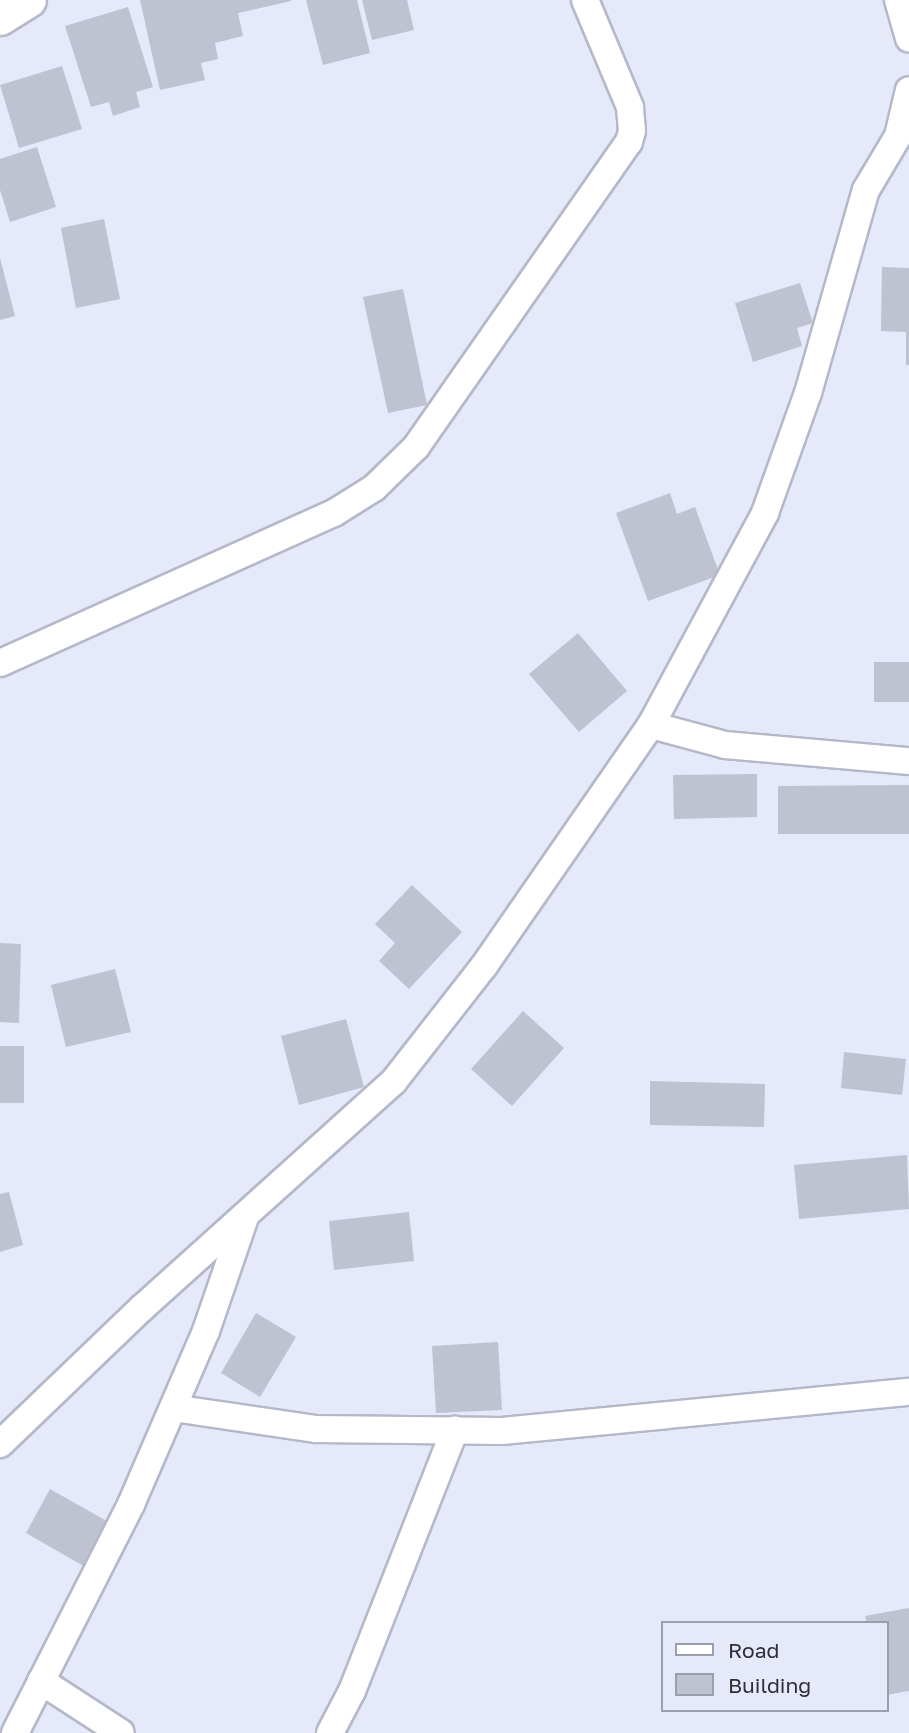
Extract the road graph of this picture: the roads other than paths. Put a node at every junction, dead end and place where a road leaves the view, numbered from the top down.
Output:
1 (29, 0) edge
2 (585, 0) edge
3 (898, 0) edge
4 (0, 18) edge
5 (909, 38) edge
6 (909, 90) edge
7 (0, 663) edge
8 (651, 725) junction
9 (909, 761) edge
10 (245, 1216) junction
11 (909, 1392) edge
12 (173, 1408) junction
13 (455, 1430) junction
14 (0, 1444) edge
15 (41, 1681) junction
16 (15, 1733) edge
17 (121, 1733) edge
18 (330, 1733) edge

1 - 4 street
2 - 7 street
3 - 5 street
6 - 8 street
8 - 9 street
8 - 10 street
10 - 12 street
10 - 14 street
11 - 13 street
12 - 13 street
12 - 15 street
13 - 18 street
15 - 16 street
15 - 17 street

